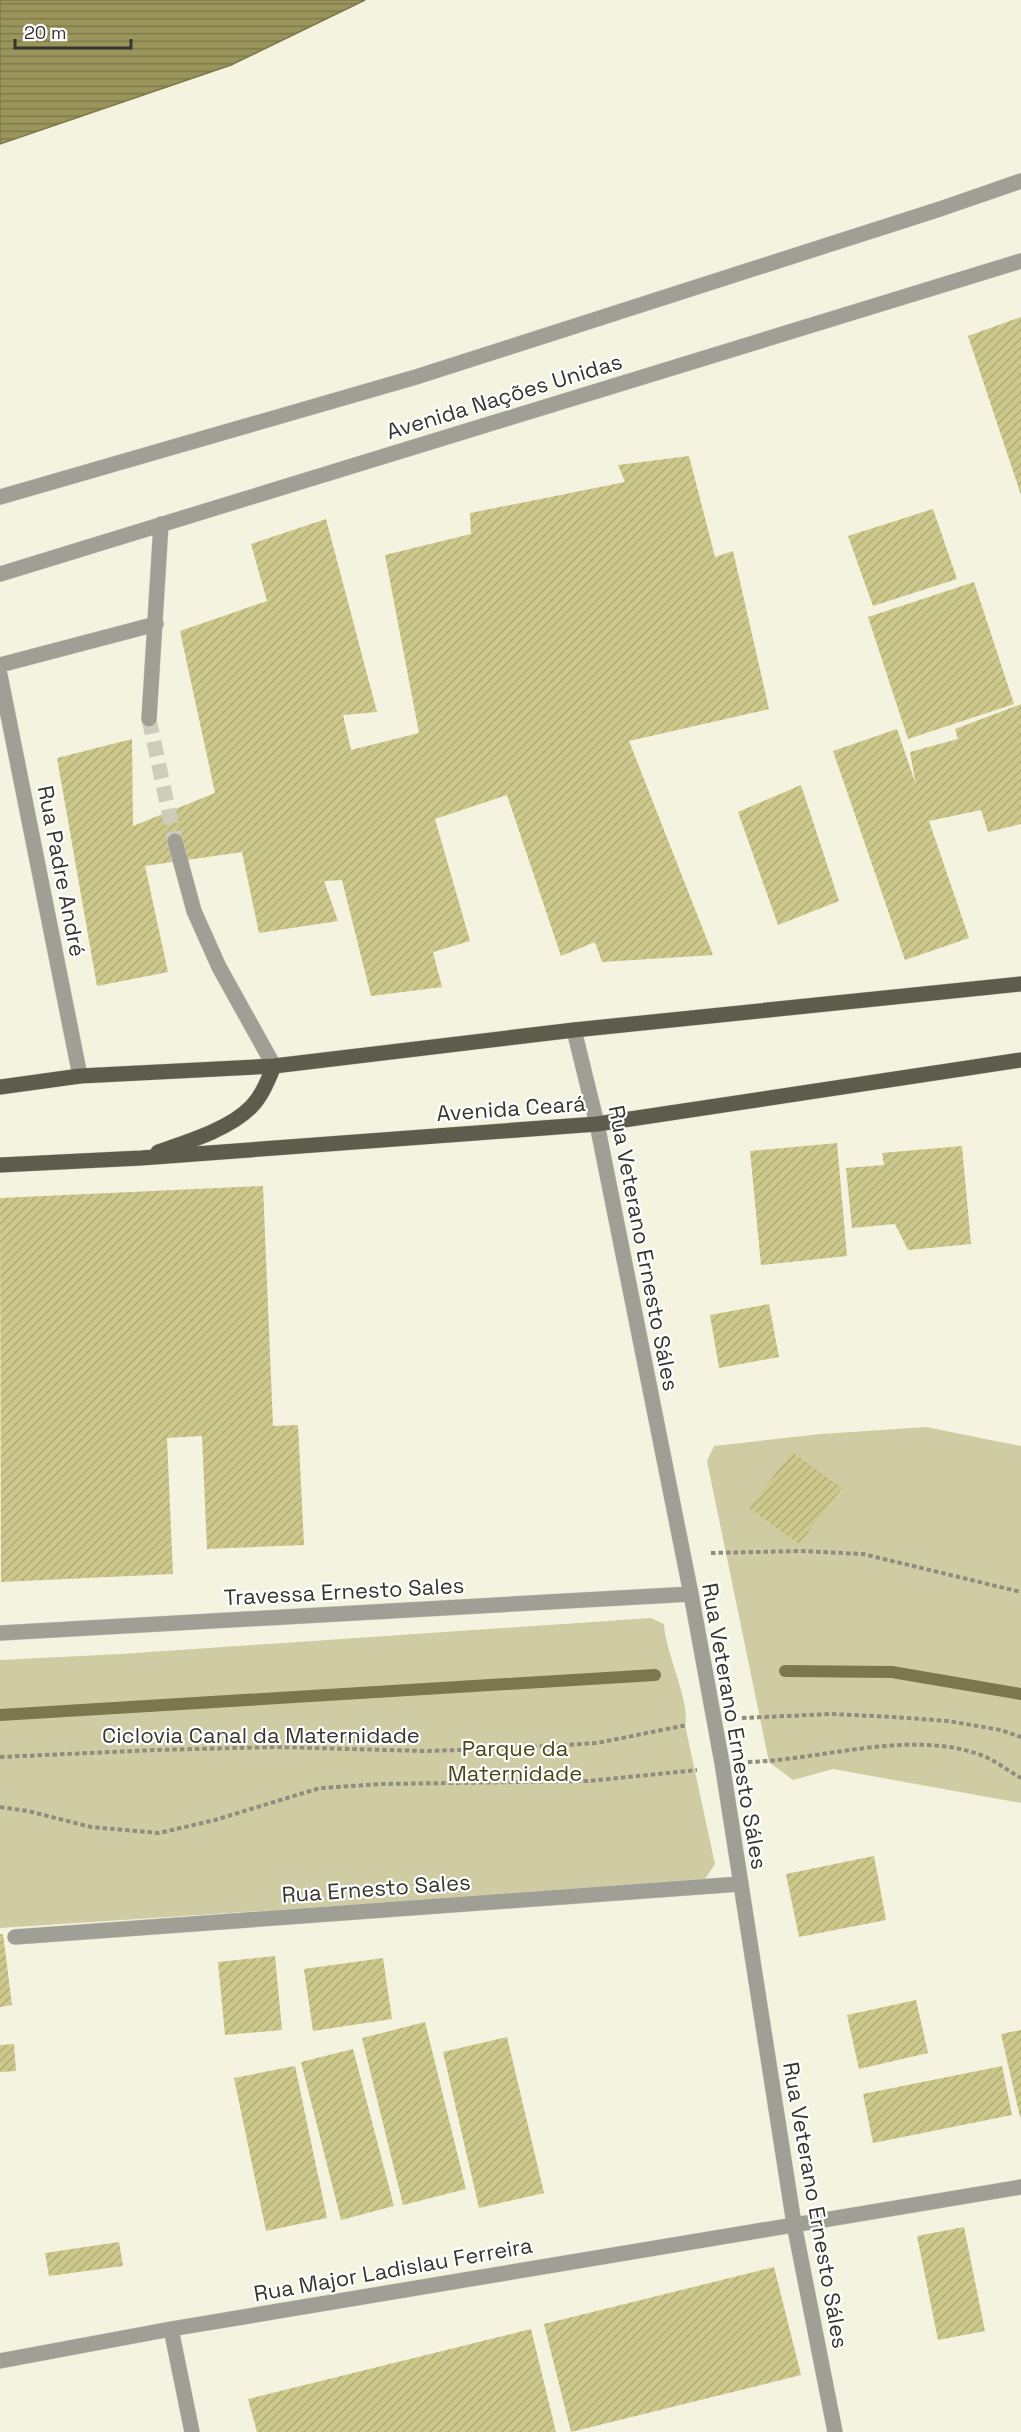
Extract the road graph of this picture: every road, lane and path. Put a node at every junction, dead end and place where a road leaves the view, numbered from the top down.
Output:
1 (1021, 181) edge
2 (1021, 261) edge
3 (0, 497) edge
4 (161, 524) junction
5 (0, 574) edge
6 (156, 624) junction
7 (0, 665) edge
8 (0, 675) edge
9 (149, 719) tunnel mouth
10 (175, 841) tunnel mouth
11 (1021, 984) edge
12 (574, 1030) junction
13 (1021, 1060) edge
14 (274, 1066) junction
15 (80, 1076) junction
16 (0, 1087) edge
17 (597, 1124) junction
18 (141, 1158) junction
19 (0, 1165) edge
20 (681, 1551) junction
21 (1021, 1592) edge
22 (691, 1594) junction
23 (0, 1633) edge
24 (713, 1719) junction
25 (1021, 1737) edge
26 (0, 1757) edge
27 (722, 1763) junction
28 (1021, 1778) edge
29 (0, 1807) edge
30 (740, 1884) junction
31 (15, 1937) dead end
32 (1021, 2187) edge
33 (794, 2224) junction
34 (171, 2329) junction
35 (0, 2361) edge
36 (192, 2432) edge
37 (835, 2432) edge

1 - 3 street
2 - 4 street, Avenida Nações Unidas
4 - 5 street, Avenida Nações Unidas
4 - 6 street
6 - 7 street
6 - 9 street
8 - 15 street, Rua Padre André
10 - 14 street
11 - 12 main road
12 - 14 main road
12 - 17 street, Rua Veterano Ernesto Sáles
13 - 17 main road, Avenida Ceará
14 - 15 main road
14 - 18 main road
15 - 16 main road
17 - 18 main road, Avenida Ceará
17 - 20 street, Rua Veterano Ernesto Sáles
18 - 19 main road, Avenida Ceará
20 - 21 path
20 - 22 street, Rua Veterano Ernesto Sáles
22 - 23 street, Travessa Ernesto Sales
22 - 24 street, Rua Veterano Ernesto Sáles
24 - 25 path, Ciclovia Canal da Maternidade
24 - 26 path, Ciclovia Canal da Maternidade
24 - 27 street, Rua Veterano Ernesto Sáles
27 - 28 path
27 - 29 path
27 - 30 street, Rua Veterano Ernesto Sáles
30 - 31 street, Rua Ernesto Sales
30 - 33 street, Rua Veterano Ernesto Sáles
32 - 33 street, Rua Major Ladislau Ferreira
33 - 34 street, Rua Major Ladislau Ferreira
33 - 37 street, Rua Veterano Ernesto Sáles
34 - 35 street, Rua Major Ladislau Ferreira
34 - 36 street

